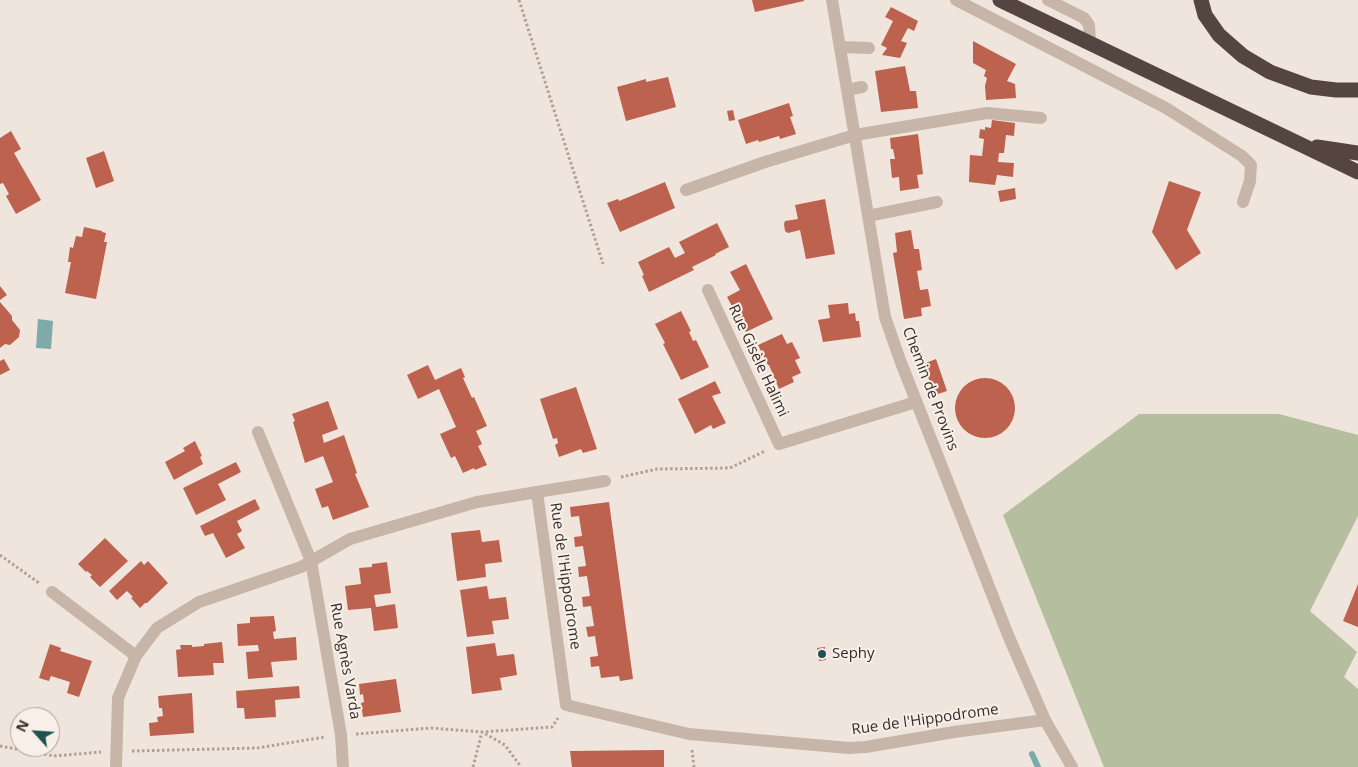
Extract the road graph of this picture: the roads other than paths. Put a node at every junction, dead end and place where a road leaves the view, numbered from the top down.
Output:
1 (832, 0) edge
2 (956, 0) edge
3 (1000, 0) edge
4 (1048, 0) edge
5 (1201, 0) edge
6 (1090, 42) junction
7 (840, 47) junction
8 (868, 48) dead end
9 (862, 88) dead end
10 (847, 90) junction
11 (1358, 90) edge
12 (1041, 118) dead end
13 (855, 135) junction
14 (1301, 145) junction
15 (1358, 153) edge
16 (1358, 172) edge
17 (686, 190) dead end
18 (937, 202) dead end
19 (1243, 202) dead end
20 (868, 216) junction
21 (708, 290) dead end
22 (916, 402) junction
23 (258, 432) dead end
24 (606, 481) road end
25 (538, 492) junction
26 (311, 561) junction
27 (52, 592) road end
28 (136, 656) junction
29 (1045, 720) junction
30 (116, 767) edge
31 (343, 767) edge
32 (1072, 767) edge

1 - 7 street, Chemin de Provins
2 - 19 street
3 - 6 highway
4 - 6 street
5 - 11 highway
6 - 14 highway
7 - 8 street
7 - 10 street, Chemin de Provins
9 - 10 street
10 - 13 street, Chemin de Provins
12 - 13 street
13 - 17 street
13 - 20 street, Chemin de Provins
14 - 15 highway
14 - 16 highway
18 - 20 street
20 - 22 street, Chemin de Provins
21 - 22 street, Rue Gisèle Halimi
22 - 29 street, Chemin de Provins
23 - 26 street, Rue Agnès Varda
24 - 25 street
25 - 26 street, Rue de l'Hippodrome
25 - 29 street, Rue de l'Hippodrome
26 - 28 street, Rue de l'Hippodrome
26 - 31 street, Rue Agnès Varda
27 - 28 street
28 - 30 street, Rue de l'Hippodrome
29 - 32 street, Chemin de Provins

